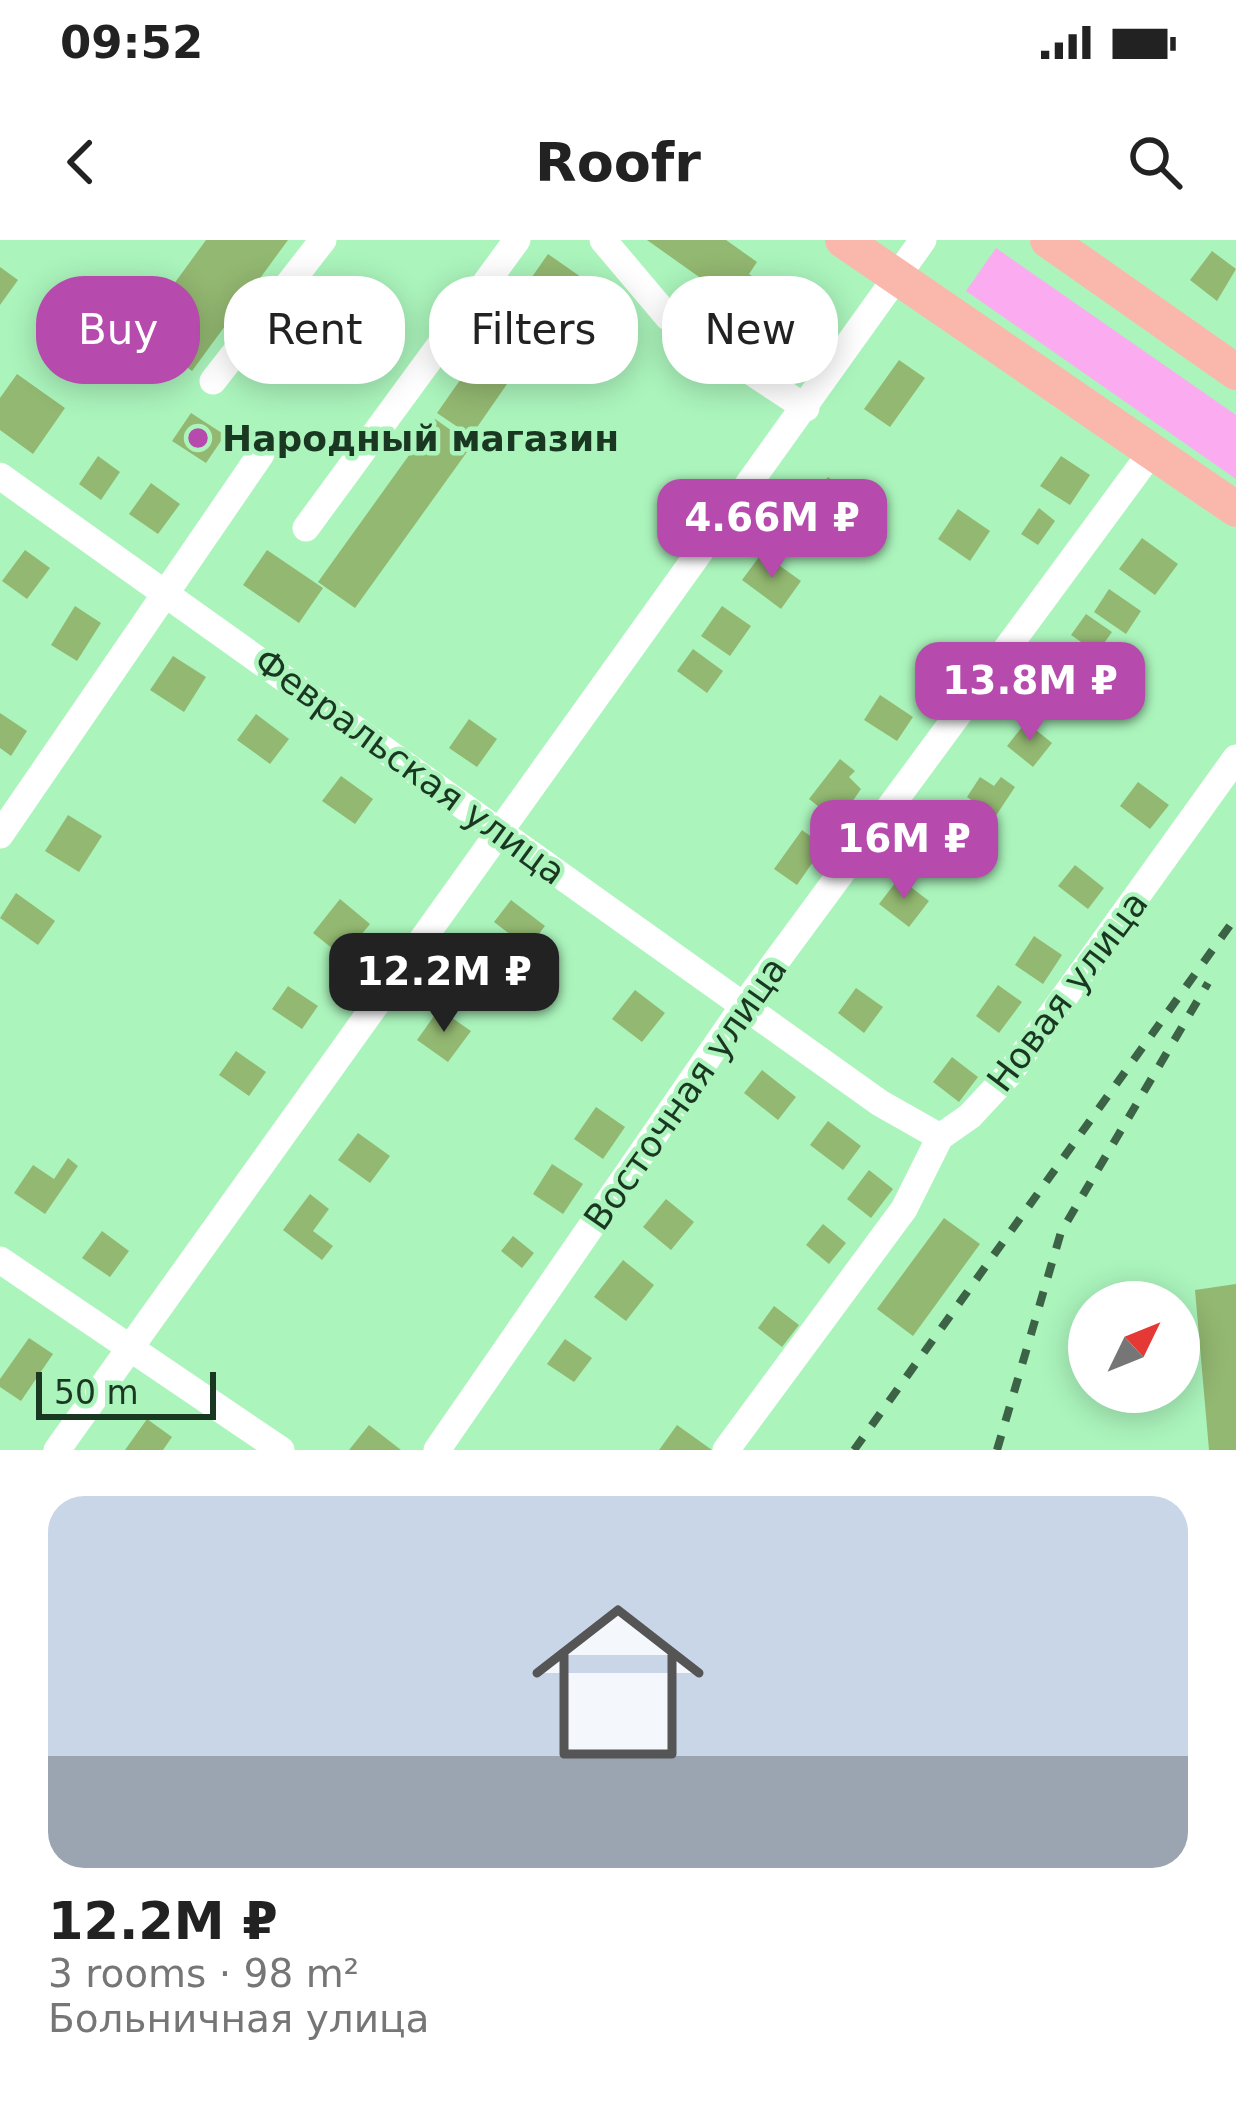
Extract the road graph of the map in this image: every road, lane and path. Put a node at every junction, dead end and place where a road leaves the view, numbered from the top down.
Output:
1 (322, 240) edge
2 (517, 240) edge
3 (603, 240) edge
4 (843, 240) edge
5 (923, 240) edge
6 (1048, 240) edge
7 (898, 278) junction
8 (1230, 356) edge
9 (213, 381) dead end
10 (806, 408) junction
11 (1153, 450) junction
12 (260, 454) dead end
13 (0, 476) edge
14 (1236, 509) edge
15 (306, 528) dead end
16 (169, 594) junction
17 (1236, 758) edge
18 (503, 832) junction
19 (0, 835) edge
20 (744, 1005) junction
21 (940, 1136) junction
22 (0, 1260) edge
23 (127, 1350) junction
24 (56, 1450) edge
25 (281, 1450) edge
26 (437, 1450) edge
27 (726, 1450) edge

1 - 9 street
2 - 15 street
3 - 10 street
4 - 7 main road
5 - 7 street
6 - 8 main road
7 - 10 street
7 - 11 main road
10 - 18 street
11 - 14 main road
11 - 20 street, Восточная улица
12 - 16 street
13 - 16 street, Февральская улица
16 - 18 street, Февральская улица
16 - 19 street
17 - 21 street, Новая улица
18 - 20 street, Февральская улица
18 - 23 street
20 - 21 street, Февральская улица
20 - 26 street, Восточная улица
21 - 27 street, Новая улица
22 - 23 street
23 - 24 street
23 - 25 street

